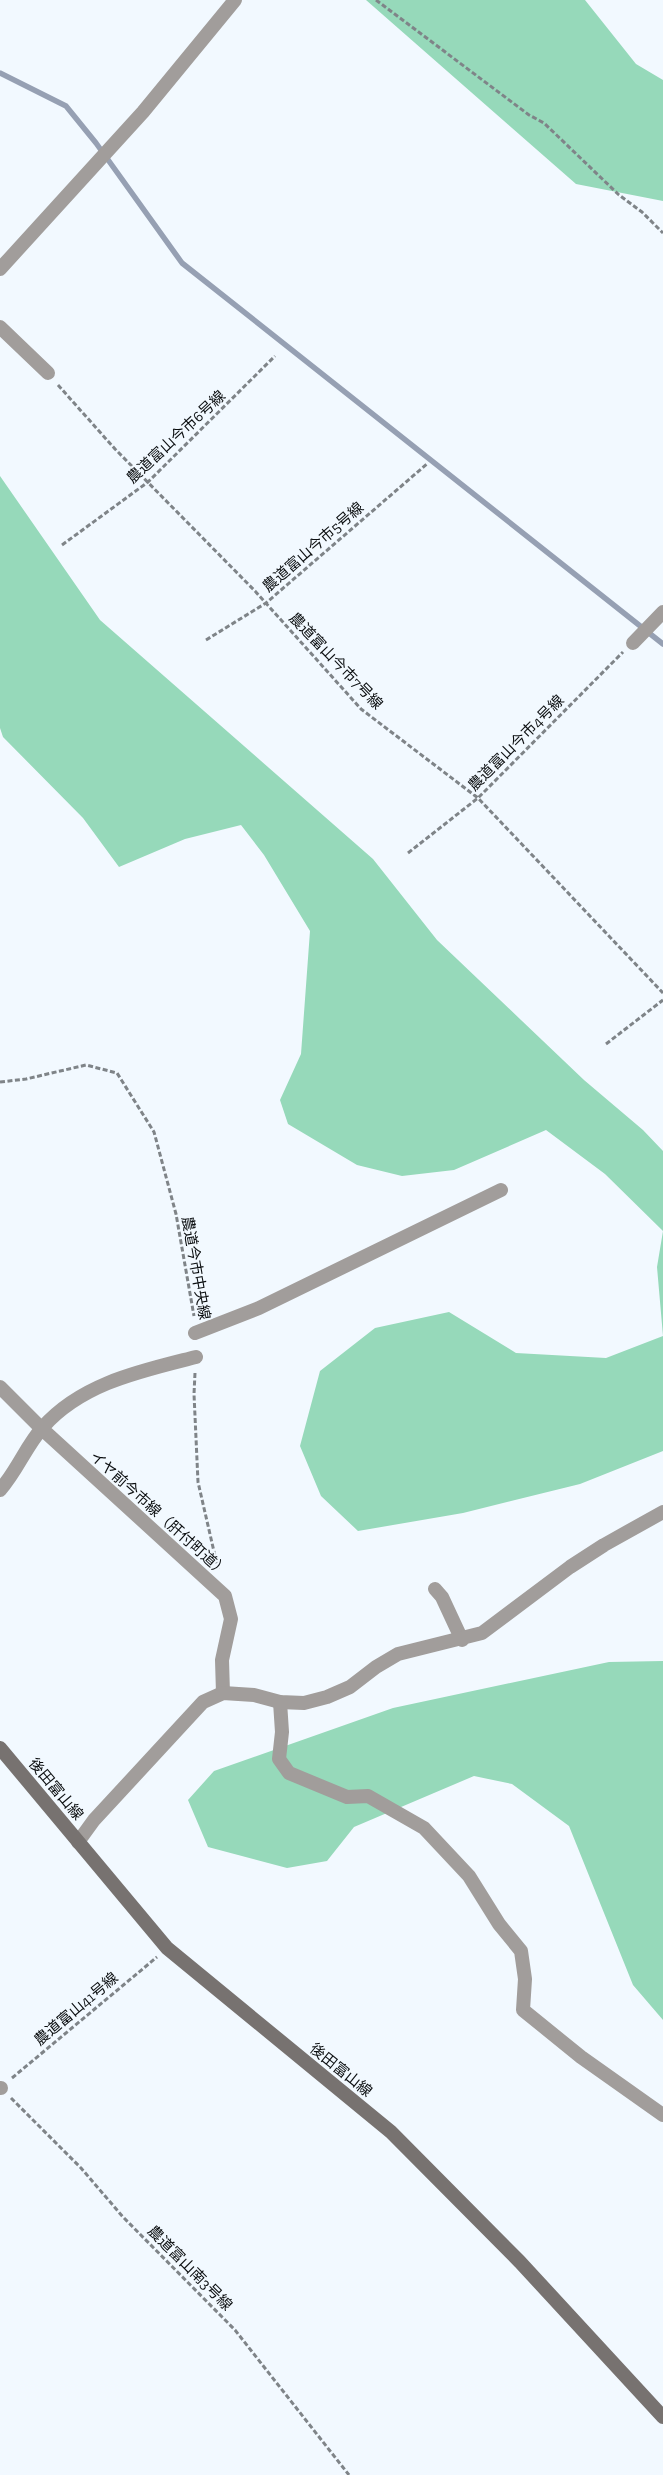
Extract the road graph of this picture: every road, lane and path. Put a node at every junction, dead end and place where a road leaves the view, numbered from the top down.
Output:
1 (235, 0) edge
2 (376, 0) edge
3 (663, 233) edge
4 (0, 269) edge
5 (0, 328) edge
6 (275, 356) dead end
7 (48, 373) joint
8 (428, 463) dead end
9 (148, 482) junction
10 (62, 545) dead end
11 (266, 603) junction
12 (663, 612) edge
13 (206, 640) dead end
14 (633, 643) joint
15 (478, 798) junction
16 (408, 853) dead end
17 (663, 993) edge
18 (663, 1000) edge
19 (606, 1044) dead end
20 (0, 1082) edge
21 (501, 1190) dead end
22 (195, 1334) joint
23 (196, 1357) joint
24 (0, 1387) edge
25 (41, 1428) junction
26 (0, 1490) edge
27 (663, 1512) edge
28 (435, 1589) dead end
29 (225, 1596) junction
30 (462, 1640) junction
31 (223, 1693) junction
32 (280, 1702) junction
33 (0, 1748) edge
34 (78, 1842) junction
35 (167, 1948) junction
36 (0, 2088) edge
37 (663, 2115) edge
38 (663, 2417) edge
39 (350, 2475) edge

1 - 4 street
2 - 3 path
5 - 7 street
6 - 9 path, 農道富山今市6号線
7 - 9 path, 農道富山今市7号線
8 - 11 path, 農道富山今市5号線
9 - 10 path, 農道富山今市6号線
9 - 11 path, 農道富山今市7号線
11 - 13 path, 農道富山今市5号線
11 - 15 path, 農道富山今市7号線
12 - 14 street
14 - 15 path, 農道富山今市4号線
15 - 16 path, 農道富山今市4号線
15 - 17 path, 農道富山今市7号線
18 - 19 path
20 - 22 path, 農道今市中央線
21 - 22 street
23 - 25 street
23 - 29 path
24 - 25 street, イヤ前今市線（肝付町道）
25 - 26 street
25 - 29 street, イヤ前今市線（肝付町道）
27 - 30 street
28 - 30 street
29 - 31 street, イヤ前今市線（肝付町道）
30 - 32 street
31 - 32 street
31 - 34 street
32 - 37 street
33 - 34 main road, 後田富山線
34 - 35 main road, 後田富山線
35 - 36 path, 農道富山41号線
35 - 38 main road, 後田富山線
36 - 39 path, 農道富山南3号線

